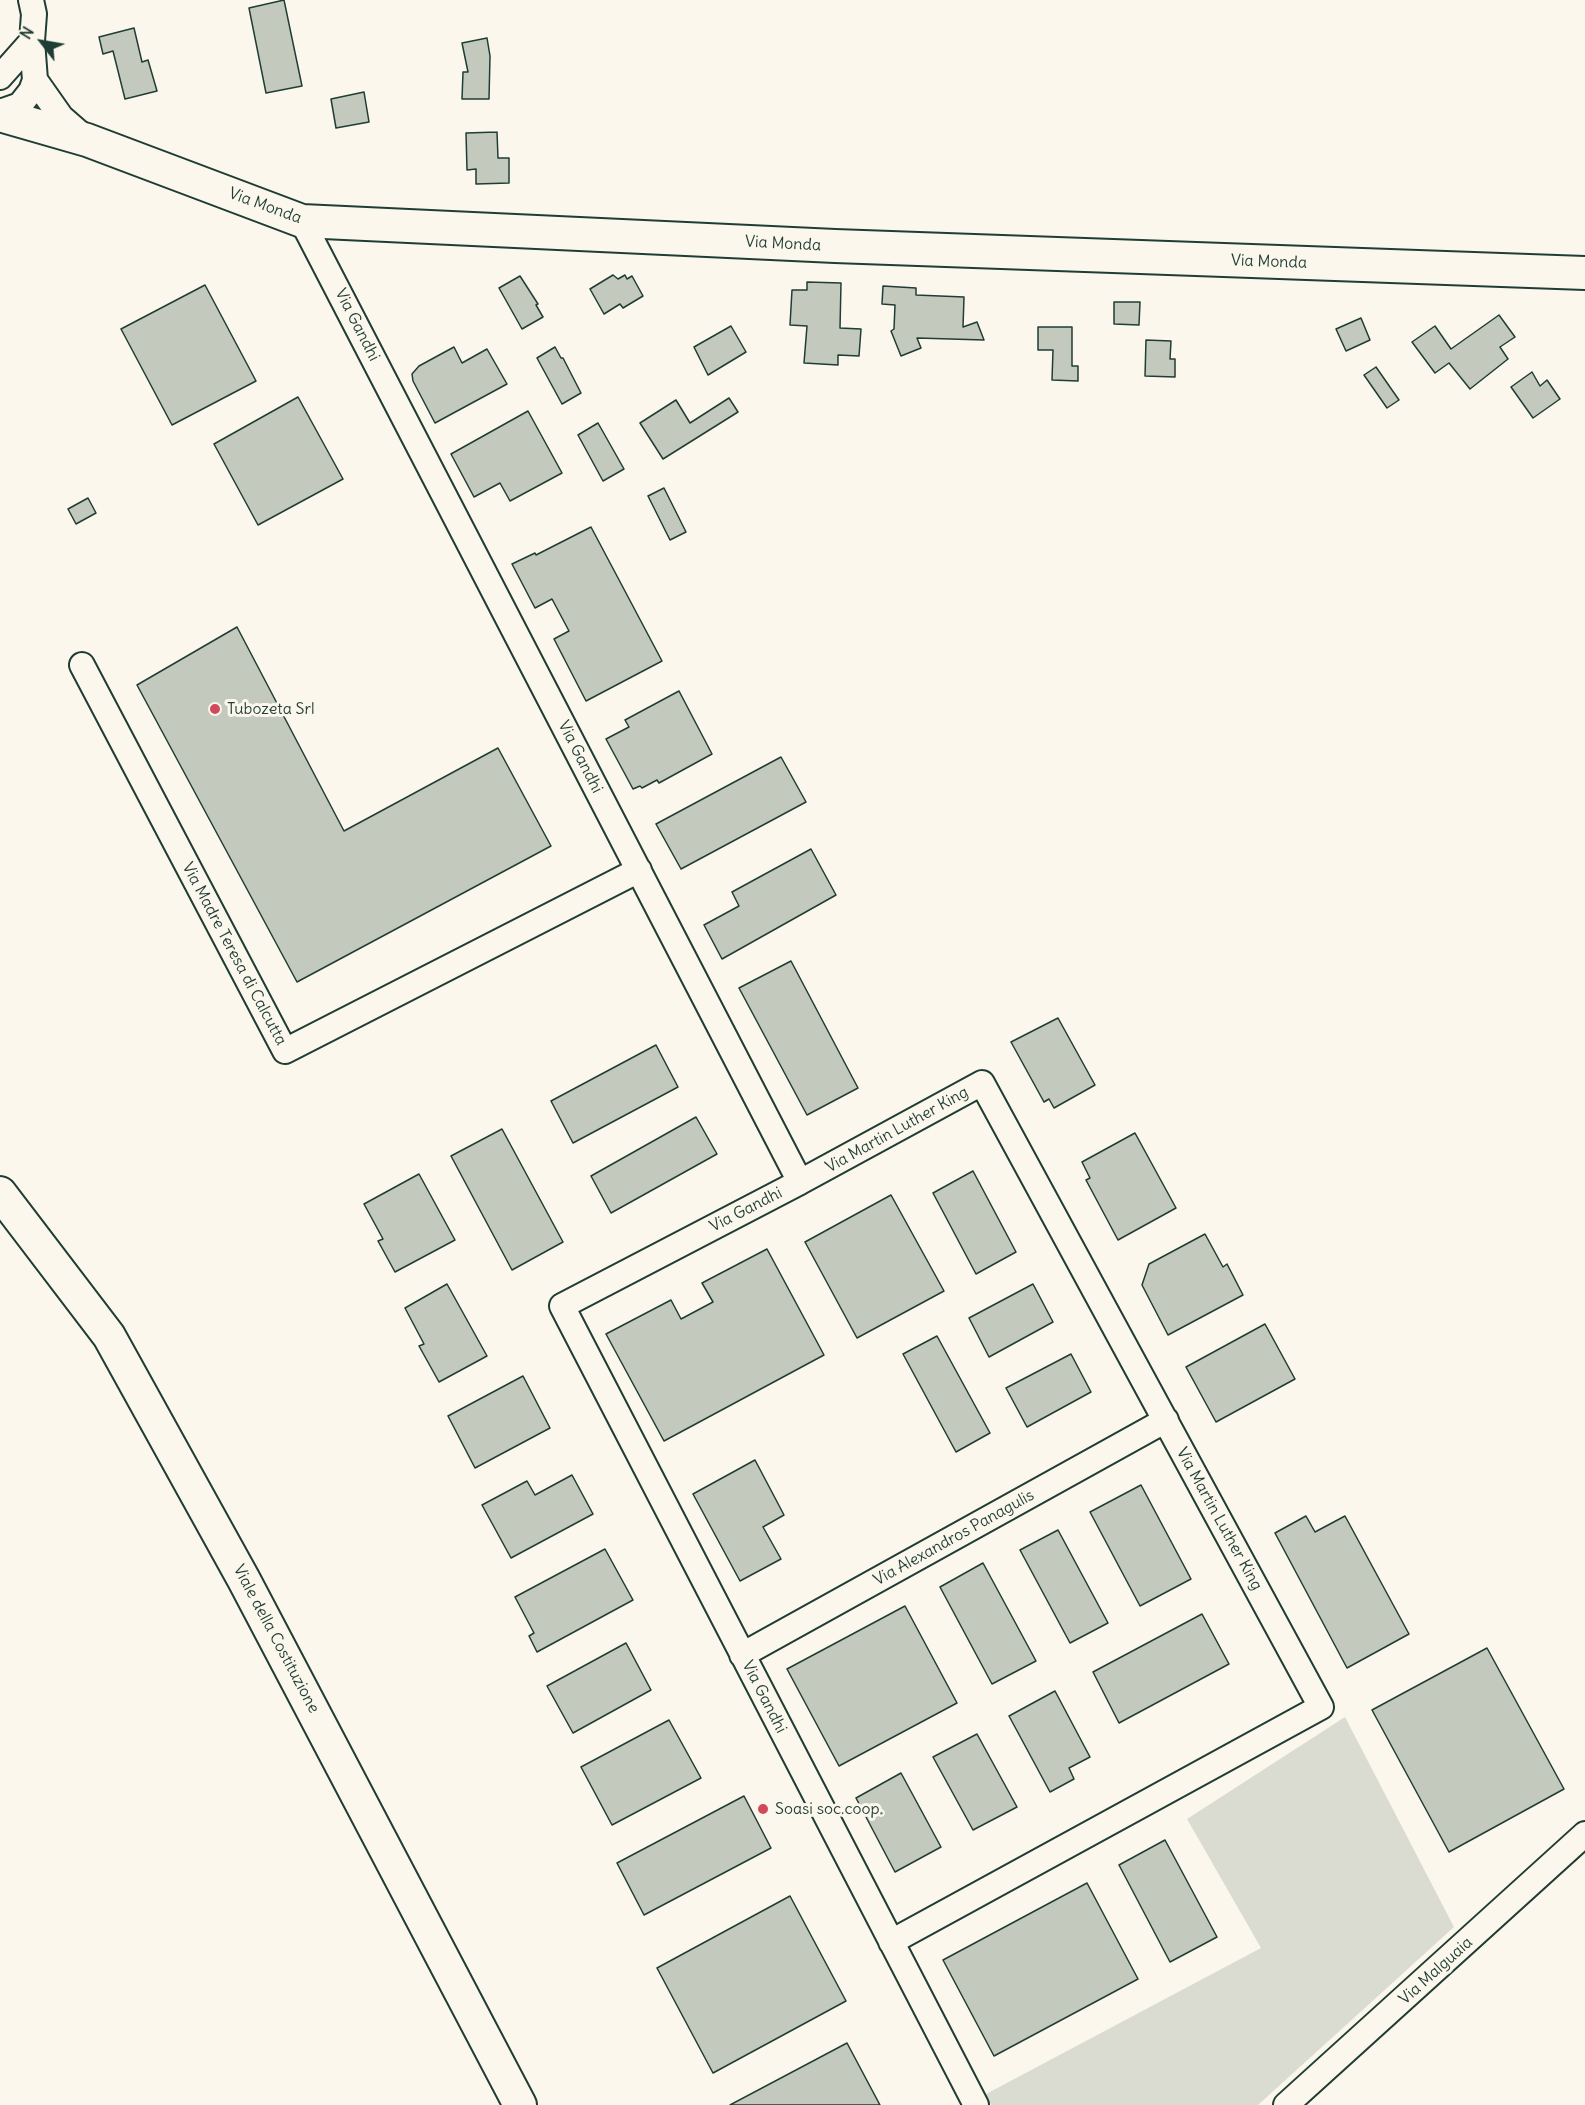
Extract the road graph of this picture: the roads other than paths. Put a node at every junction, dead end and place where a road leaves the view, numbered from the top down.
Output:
1 (31, 0) edge
2 (32, 41) junction
3 (0, 76) edge
4 (35, 80) junction
5 (0, 114) edge
6 (87, 140) junction
7 (302, 221) junction
8 (1585, 273) edge
9 (82, 665) dead end
10 (639, 870) junction
11 (800, 1182) junction
12 (0, 1193) edge
13 (1166, 1420) junction
14 (742, 1655) junction
15 (1585, 1834) edge
16 (891, 1942) junction
17 (520, 2105) edge
18 (976, 2105) edge
19 (1286, 2105) edge

1 - 2 street
2 - 3 street
2 - 4 street
4 - 5 street
4 - 6 street
5 - 6 main road, Via Monda
6 - 7 main road, Via Monda
7 - 8 main road, Via Monda
7 - 10 street, Via Gandhi
9 - 10 street, Via Madre Teresa di Calcutta
10 - 11 street, Via Gandhi
11 - 13 street, Via Martin Luther King
11 - 14 street, Via Gandhi
12 - 17 main road, Viale della Costituzione
13 - 14 street, Via Alexandros Panagulis
13 - 16 street, Via Martin Luther King
14 - 16 street, Via Gandhi
15 - 19 street, Via Malguaia
16 - 18 street, Via Gandhi

